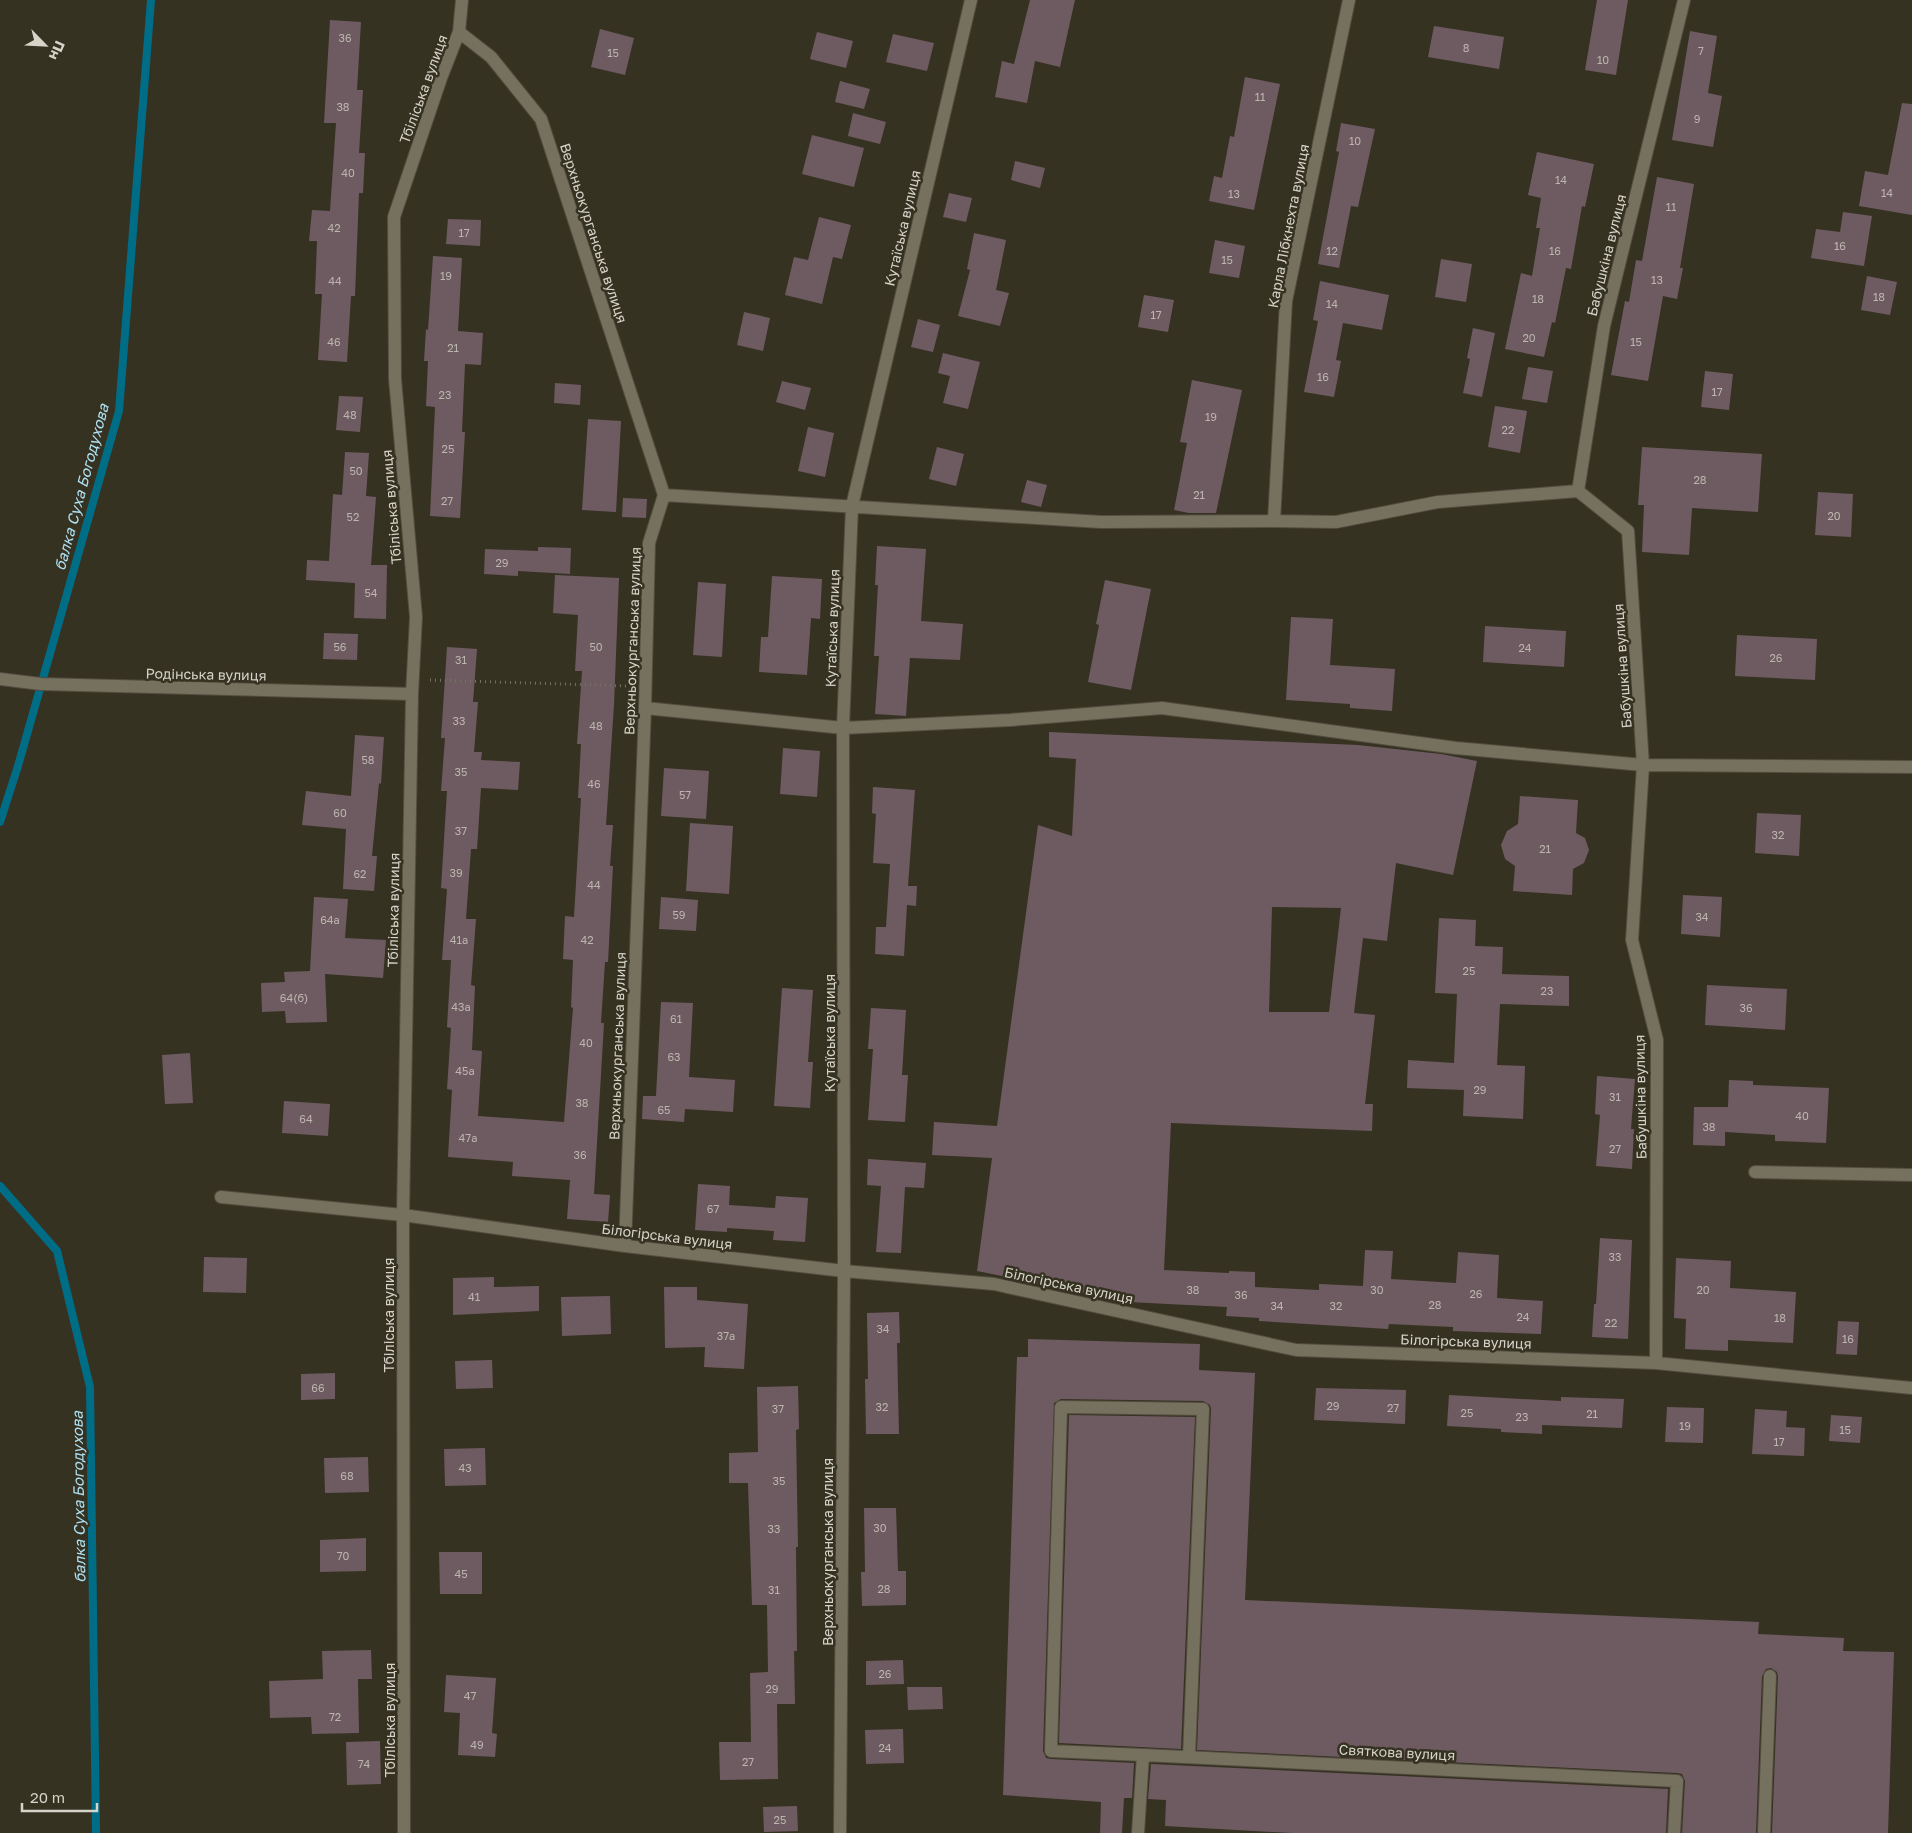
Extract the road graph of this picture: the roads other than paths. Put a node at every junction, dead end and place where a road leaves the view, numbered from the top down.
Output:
1 (462, 0) edge
2 (971, 0) edge
3 (1349, 0) edge
4 (1684, 0) edge
5 (459, 32) junction
6 (1578, 491) junction
7 (664, 495) junction
8 (852, 506) junction
9 (1274, 521) junction
10 (0, 679) edge
11 (412, 694) junction
12 (645, 708) junction
13 (843, 728) junction
14 (1643, 765) junction
15 (1912, 767) edge
16 (1755, 1172) dead end
17 (1912, 1175) edge
18 (220, 1197) dead end
19 (403, 1215) junction
20 (625, 1246) junction
21 (844, 1271) junction
22 (1656, 1363) junction
23 (1912, 1388) edge
24 (1770, 1676) dead end
25 (1142, 1755) junction
26 (1189, 1757) junction
27 (404, 1833) edge
28 (840, 1833) edge
29 (1138, 1833) edge
30 (1674, 1833) edge
31 (1764, 1833) edge

1 - 5 street, Тбіліська вулиця
2 - 8 street, Кутаїська вулиця
3 - 9 street, Карла Лібкнехта вулиця
4 - 6 street, Бабушкіна вулиця
5 - 7 street, Верхньокурганська вулиця
5 - 11 street, Тбіліська вулиця
6 - 9 street
6 - 14 street, Бабушкіна вулиця
7 - 8 street
7 - 12 street, Верхньокурганська вулиця
8 - 9 street
8 - 13 street, Кутаїська вулиця
10 - 11 street, Родінська вулиця
11 - 19 street, Тбіліська вулиця
12 - 13 street
12 - 20 street, Верхньокурганська вулиця
13 - 14 street
13 - 21 street, Кутаїська вулиця
14 - 15 street
14 - 22 street, Бабушкіна вулиця
16 - 17 street
18 - 19 street, Білогірська вулиця
19 - 20 street, Білогірська вулиця
19 - 27 street, Тбіліська вулиця
20 - 21 street, Білогірська вулиця
21 - 22 street, Білогірська вулиця
21 - 28 street, Верхньокурганська вулиця
22 - 23 street, Білогірська вулиця
24 - 31 street
25 - 26 street, Святкова вулиця
25 - 26 street, Святкова вулиця
25 - 29 street
26 - 30 street, Святкова вулиця

